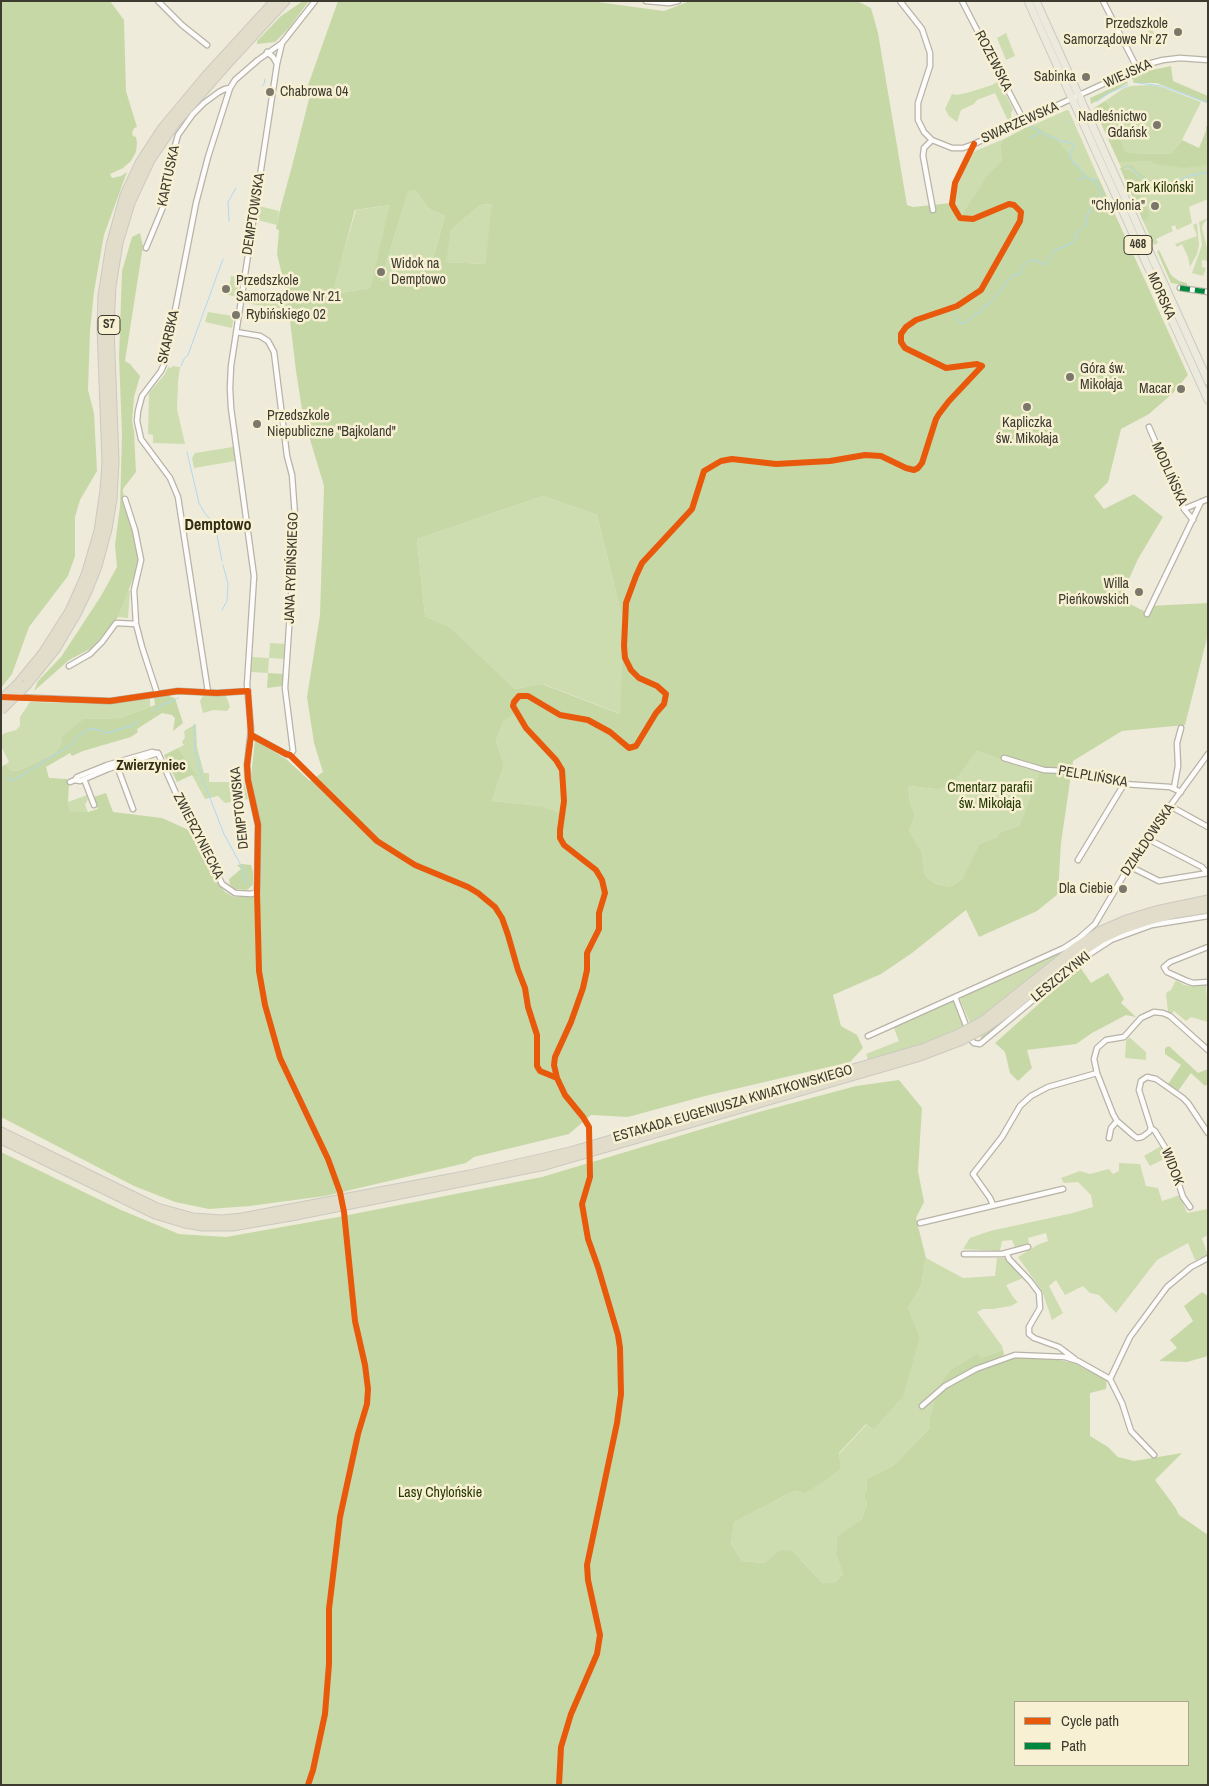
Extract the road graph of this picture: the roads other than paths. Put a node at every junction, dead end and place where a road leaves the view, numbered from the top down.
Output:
1 (158, 1) edge
2 (275, 1) edge
3 (285, 1) edge
4 (315, 1) edge
5 (646, 1) edge
6 (678, 1) edge
7 (900, 1) edge
8 (962, 1) edge
9 (1028, 1) edge
10 (1036, 1) edge
11 (1103, 1) edge
12 (282, 42) junction
13 (207, 45) dead end
14 (267, 52) junction
15 (1208, 60) edge
16 (277, 64) junction
17 (1137, 68) junction
18 (230, 88) junction
19 (1076, 97) junction
20 (1024, 121) junction
21 (932, 140) junction
22 (933, 210) dead end
23 (146, 248) dead end
24 (1180, 288) dead end
25 (1208, 292) edge
26 (236, 332) junction
27 (1208, 381) edge
28 (1208, 400) edge
29 (1148, 427) dead end
30 (125, 499) dead end
31 (1208, 499) edge
32 (1201, 502) junction
33 (1184, 509) junction
34 (1193, 520) junction
35 (1147, 614) dead end
36 (136, 624) junction
37 (70, 666) dead end
38 (248, 691) junction
39 (208, 692) junction
40 (157, 693) junction
41 (1, 698) edge
42 (1, 710) edge
43 (1181, 728) dead end
44 (251, 734) junction
45 (158, 753) junction
46 (1208, 754) edge
47 (1004, 758) dead end
48 (117, 766) junction
49 (84, 779) junction
50 (1124, 784) junction
51 (1174, 788) junction
52 (1181, 792) junction
53 (94, 805) dead end
54 (1170, 806) junction
55 (133, 809) dead end
56 (1208, 827) edge
57 (1146, 838) junction
58 (1078, 860) dead end
59 (1129, 866) junction
60 (1207, 873) edge
61 (257, 892) joint
62 (1208, 900) edge
63 (1208, 908) edge
64 (1208, 916) edge
65 (1092, 927) joint
66 (1208, 947) edge
67 (1208, 982) edge
68 (955, 997) junction
69 (984, 1024) junction
70 (868, 1036) dead end
71 (1208, 1050) edge
72 (1096, 1073) junction
73 (1117, 1121) junction
74 (1151, 1128) junction
75 (1, 1132) edge
76 (1208, 1133) edge
77 (1109, 1138) dead end
78 (1, 1139) edge
79 (1064, 1190) dead end
80 (993, 1205) junction
81 (1190, 1207) dead end
82 (242, 1222) junction
83 (920, 1222) dead end
84 (1028, 1247) dead end
85 (964, 1254) dead end
86 (1007, 1254) junction
87 (1208, 1258) edge
88 (1078, 1361) junction
89 (1110, 1379) junction
90 (922, 1406) dead end
91 (1154, 1455) dead end

1 - 13 street
2 - 41 highway, S7, bridge
3 - 42 highway, S7, bridge
4 - 12 street, KARTUSKA
5 - 6 street
7 - 21 street
8 - 20 street, ROZEWSKA
9 - 19 main road, MORSKA / 468
10 - 19 main road, MORSKA / 468
11 - 17 street
12 - 14 street, KARTUSKA
12 - 16 street, DEMPTOWSKA
14 - 16 street
14 - 18 street, KARTUSKA
15 - 17 street, WIEJSKA
16 - 26 street, DEMPTOWSKA
17 - 19 street, WIEJSKA
18 - 23 street, KARTUSKA
18 - 39 street, SKARBKA
19 - 20 street, SWARZEWSKA
19 - 27 main road, MORSKA / 468
19 - 28 main road, MORSKA / 468
20 - 21 street, SWARZEWSKA
21 - 22 street
24 - 25 street
26 - 38 street, DEMPTOWSKA
26 - 44 street, JANA RYBIŃSKIEGO
29 - 33 street, MODLIŃSKA
30 - 36 street
31 - 32 street
32 - 33 street
32 - 34 street
33 - 34 street, MODLIŃSKA
34 - 35 street
36 - 37 street
36 - 40 street
38 - 39 street
38 - 44 street, DEMPTOWSKA
39 - 40 street
40 - 41 street
43 - 51 street
44 - 61 street, DEMPTOWSKA
45 - 48 street
45 - 49 street
45 - 61 street, ZWIERZYNIECKA
46 - 52 street, DZIAŁDOWSKA
47 - 50 street, PELPLIŃSKA
48 - 49 street
48 - 55 street
49 - 53 street
50 - 51 street, PELPLIŃSKA
50 - 58 street
51 - 52 street, PELPLIŃSKA
52 - 54 street, DZIAŁDOWSKA
54 - 56 street
54 - 57 street, DZIAŁDOWSKA
57 - 59 street, DZIAŁDOWSKA
57 - 60 street
59 - 60 street
59 - 65 street, DZIAŁDOWSKA
62 - 69 highway, ESTAKADA EUGENIUSZA KWIATKOWSKIEGO
63 - 69 highway, ESTAKADA EUGENIUSZA KWIATKOWSKIEGO
64 - 68 street, LESZCZYNKI
65 - 68 street, LESZCZYNKI
66 - 67 street
68 - 70 street, LESZCZYNKI
69 - 82 highway, ESTAKADA EUGENIUSZA KWIATKOWSKIEGO, bridge
71 - 72 street
72 - 73 street
72 - 80 street
73 - 74 street
73 - 77 street
74 - 76 street, WIDOK
74 - 81 street, WIDOK
75 - 82 highway, ESTAKADA EUGENIUSZA KWIATKOWSKIEGO
78 - 82 highway, ESTAKADA EUGENIUSZA KWIATKOWSKIEGO
79 - 80 street
80 - 83 street
84 - 86 street
85 - 86 street
86 - 88 street
87 - 89 street
88 - 89 street
88 - 90 street
89 - 91 street

